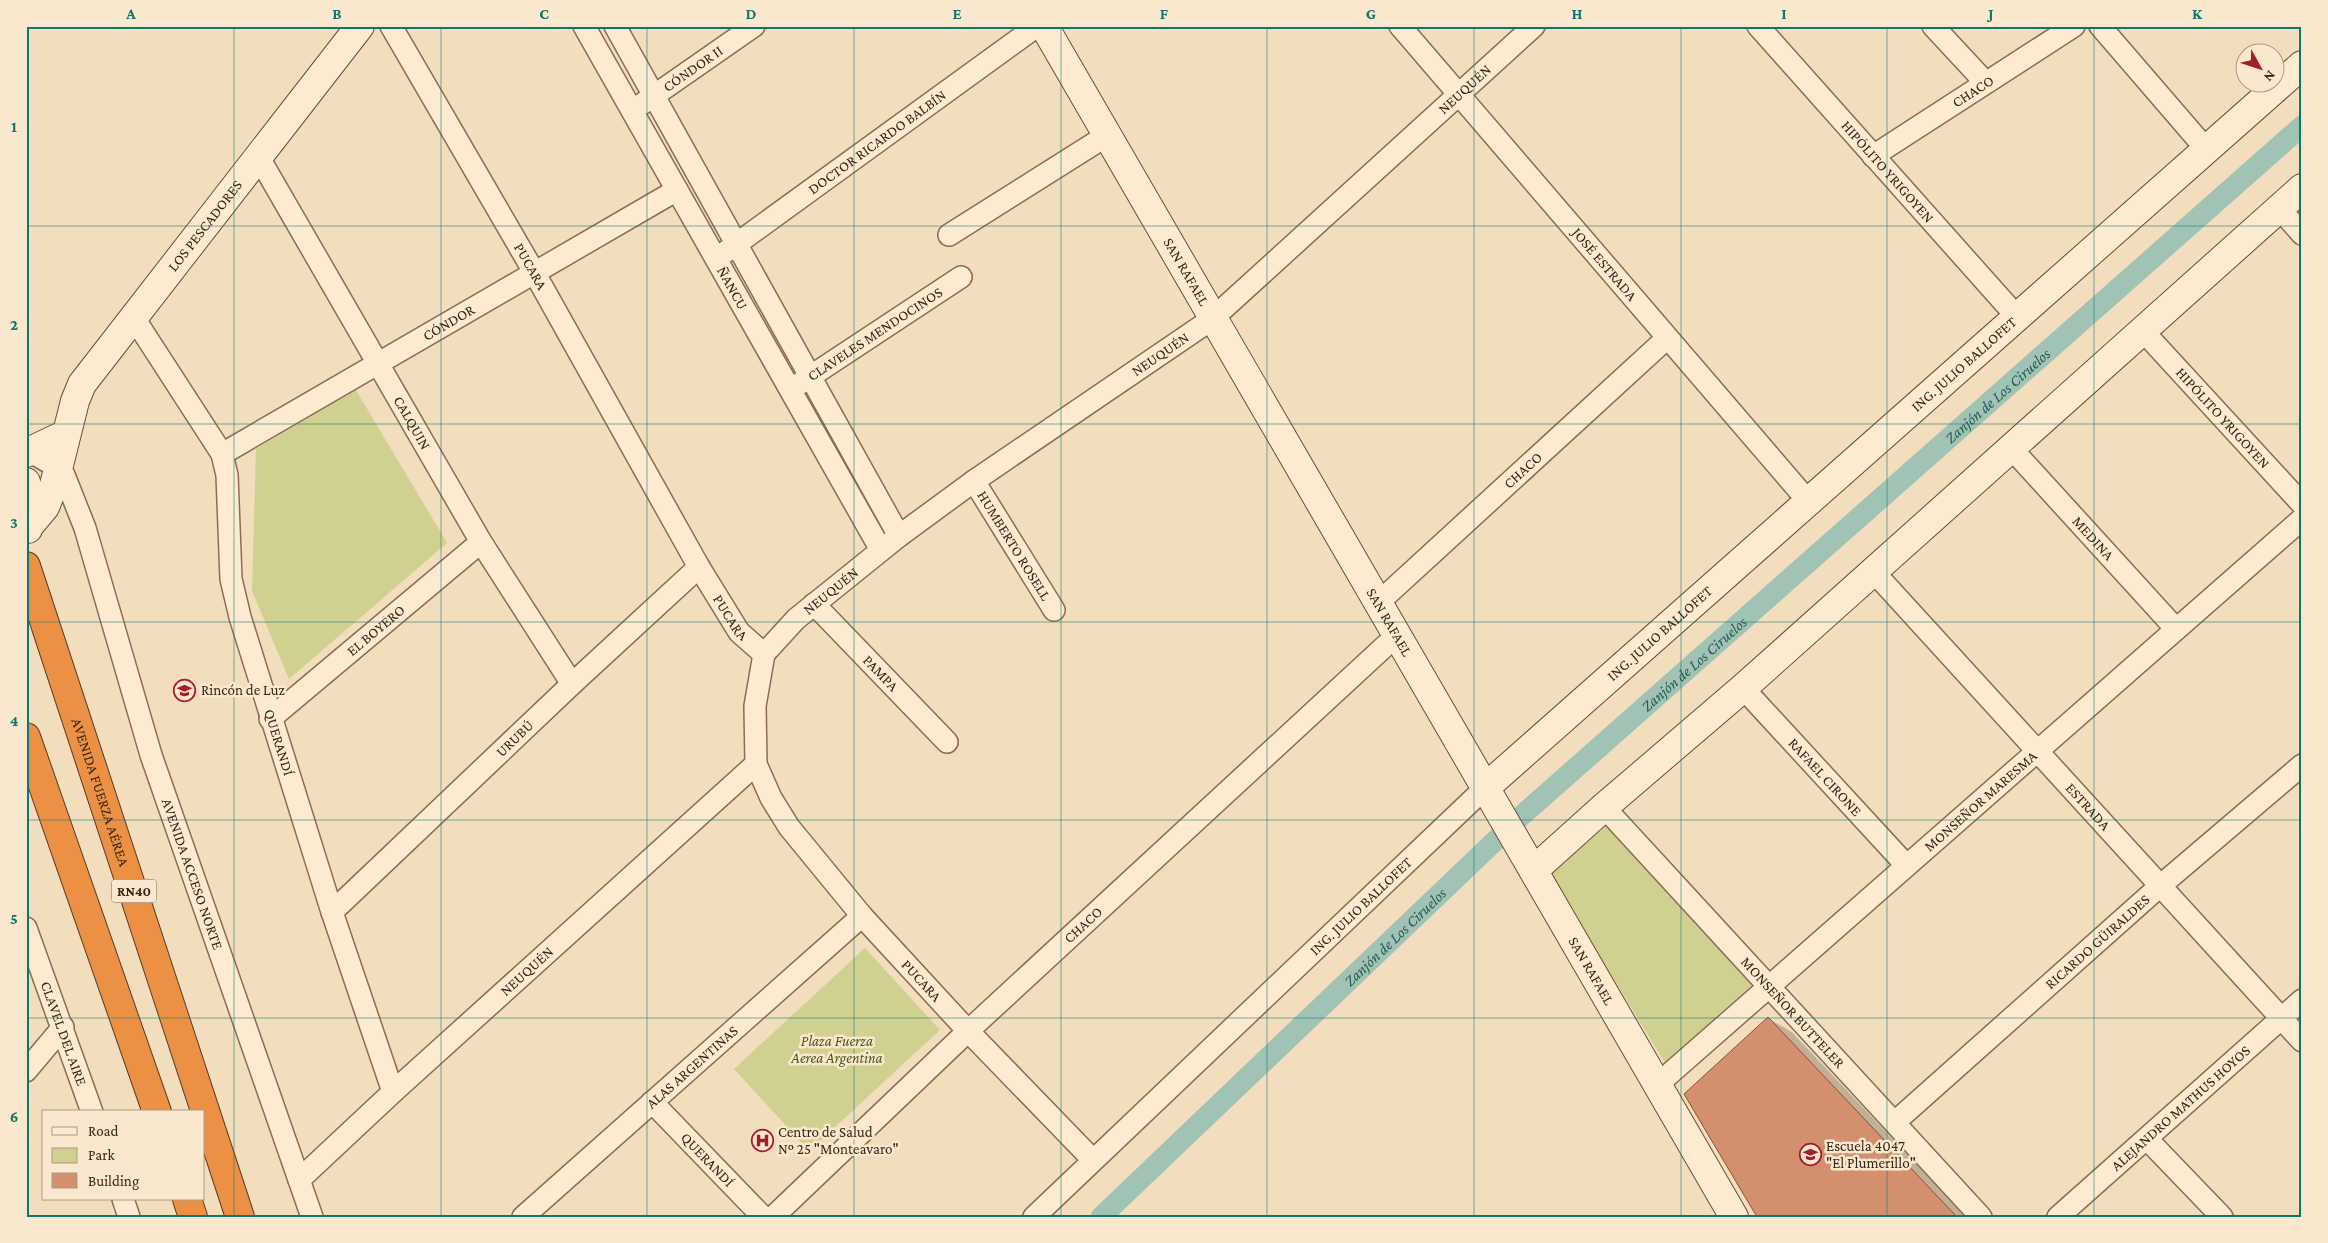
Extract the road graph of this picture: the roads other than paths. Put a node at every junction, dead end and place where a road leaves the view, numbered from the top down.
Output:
1 (360, 26) edge
2 (391, 26) edge
3 (584, 26) edge
4 (615, 26) edge
5 (754, 26) edge
6 (1037, 26) edge
7 (1044, 26) edge
8 (1400, 26) edge
9 (1534, 26) edge
10 (1758, 26) edge
11 (1933, 26) edge
12 (2074, 26) edge
13 (2100, 26) edge
14 (2302, 65) edge
15 (1985, 82) junction
16 (1460, 95) junction
17 (654, 96) junction
18 (632, 110) junction
19 (1106, 136) junction
20 (2206, 149) junction
21 (258, 156) junction
22 (1873, 156) junction
23 (2302, 188) edge
24 (677, 190) junction
25 (2279, 208) junction
26 (2302, 234) edge
27 (950, 235) dead end
28 (736, 244) junction
29 (716, 259) junction
30 (534, 272) junction
31 (961, 277) dead end
32 (134, 318) junction
33 (2018, 318) junction
34 (1212, 319) junction
35 (2143, 331) junction
36 (1666, 339) junction
37 (378, 363) junction
38 (810, 377) junction
39 (790, 389) junction
40 (66, 434) junction
41 (2011, 448) junction
42 (28, 453) edge
43 (222, 454) junction
44 (58, 467) junction
45 (974, 481) junction
46 (26, 482) edge
47 (1808, 501) junction
48 (2302, 504) edge
49 (2302, 519) edge
50 (33, 522) edge
51 (85, 528) junction
52 (898, 536) junction
53 (481, 542) junction
54 (881, 550) junction
55 (26, 566) edge
56 (700, 567) junction
57 (1873, 571) junction
58 (1379, 602) junction
59 (814, 604) junction
60 (1054, 610) dead end
61 (2176, 629) junction
62 (1397, 635) junction
63 (764, 654) junction
64 (572, 684) junction
65 (1743, 688) junction
66 (270, 719) junction
67 (26, 737) edge
68 (948, 742) dead end
69 (2038, 750) junction
70 (756, 764) junction
71 (2302, 765) edge
72 (1490, 794) junction
73 (1604, 807) junction
74 (1530, 862) junction
75 (1906, 866) junction
76 (2160, 886) junction
77 (332, 912) junction
78 (862, 916) junction
79 (26, 928) edge
80 (1770, 986) junction
81 (2302, 1000) edge
82 (2280, 1018) junction
83 (63, 1027) junction
84 (968, 1031) junction
85 (2302, 1041) edge
86 (26, 1071) edge
87 (1658, 1084) junction
88 (393, 1092) junction
89 (652, 1102) junction
90 (91, 1110) edge
91 (156, 1110) edge
92 (205, 1110) edge
93 (205, 1111) edge
94 (1895, 1122) junction
95 (2147, 1139) junction
96 (1093, 1160) junction
97 (299, 1180) junction
98 (122, 1200) edge
99 (187, 1200) edge
100 (128, 1217) edge
101 (193, 1217) edge
102 (240, 1217) edge
103 (312, 1217) edge
104 (523, 1217) edge
105 (763, 1217) edge
106 (773, 1217) edge
107 (1034, 1217) edge
108 (1734, 1217) edge
109 (1981, 1217) edge
110 (2058, 1217) edge
111 (2222, 1217) edge

1 - 21 street, LOS PESCADORES
2 - 30 street, PUCARA
3 - 18 street, ÑANCU
4 - 17 street, ÑANCU
5 - 17 street, CÓNDOR II
6 - 28 street, DOCTOR RICARDO BALBÍN
7 - 19 street, SAN RAFAEL
8 - 16 street, JOSÉ ESTRADA
9 - 16 street, NEUQUÉN
10 - 22 street, HIPÓLITO YRIGOYEN
11 - 15 street
12 - 15 street, CHACO
13 - 20 street
14 - 20 street, ING. JULIO BALLOFET
15 - 22 street, CHACO
16 - 34 street, NEUQUÉN
16 - 36 street, JOSÉ ESTRADA
17 - 18 street, CÓNDOR II
17 - 28 street, ÑANCU
18 - 24 street, ÑANCU
19 - 27 street
19 - 34 street, SAN RAFAEL
20 - 33 street, ING. JULIO BALLOFET
21 - 32 street, LOS PESCADORES
21 - 37 street, CALQUIN
22 - 33 street, HIPÓLITO YRIGOYEN
23 - 25 street
24 - 29 street, ÑANCU
24 - 30 street, CÓNDOR
25 - 26 street
25 - 35 street
28 - 29 street, DOCTOR RICARDO BALBÍN
28 - 38 street, ÑANCU
29 - 39 street, ÑANCU
30 - 37 street, CÓNDOR
30 - 56 street, PUCARA
31 - 38 street, CLAVELES MENDOCINOS
32 - 40 street, LOS PESCADORES
32 - 43 street, QUERANDÍ
33 - 47 street, ING. JULIO BALLOFET
34 - 45 street, NEUQUÉN
34 - 58 street, SAN RAFAEL
35 - 41 street
35 - 48 street, HIPÓLITO YRIGOYEN
36 - 47 street, JOSÉ ESTRADA
36 - 58 street, CHACO
37 - 43 street, CÓNDOR
37 - 53 street, CALQUIN
38 - 39 street, CLAVELES MENDOCINOS
38 - 52 street, ÑANCU
39 - 54 street, ÑANCU
40 - 42 street
40 - 44 street, LOS PESCADORES
41 - 57 street
41 - 61 street, MEDINA
42 - 44 street
43 - 66 street, QUERANDÍ
44 - 50 street, LOS PESCADORES
44 - 51 street, AVENIDA ACCESO NORTE
45 - 52 street, NEUQUÉN
45 - 60 street, HUMBERTO ROSELL
46 - 50 street
47 - 72 street, ING. JULIO BALLOFET
49 - 61 street, MONSEÑOR MARESMA
50 - 51 street, AVENIDA ACCESO NORTE
51 - 97 street, AVENIDA ACCESO NORTE
52 - 54 street, NEUQUÉN
53 - 64 street, CALQUIN
53 - 66 street, EL BOYERO
54 - 59 street, NEUQUÉN
55 - 92 highway, AVENIDA FUERZA AÉREA / RN40
56 - 63 street, PUCARA
56 - 64 street, URUBÚ
57 - 65 street
57 - 69 street, ESTRADA
58 - 62 street, SAN RAFAEL
59 - 63 street, NEUQUÉN
59 - 68 street, PAMPA
61 - 69 street, MONSEÑOR MARESMA
62 - 72 street, SAN RAFAEL
62 - 84 street, CHACO
63 - 70 street, PUCARA
64 - 77 street, URUBÚ
65 - 73 street
65 - 75 street, RAFAEL CIRONE
66 - 77 street, QUERANDÍ
67 - 91 highway
69 - 75 street, MONSEÑOR MARESMA
69 - 76 street, ESTRADA
70 - 78 street, PUCARA
70 - 88 street, NEUQUÉN
71 - 76 street, RICARDO GÜIRALDES
72 - 74 street, SAN RAFAEL
72 - 96 street, ING. JULIO BALLOFET
73 - 74 street
73 - 80 street, MONSEÑOR BUTTELER
74 - 87 street, SAN RAFAEL
75 - 80 street, MONSEÑOR MARESMA
76 - 82 street, ESTRADA
76 - 94 street, RICARDO GÜIRALDES
77 - 88 street, QUERANDÍ
78 - 84 street, PUCARA
78 - 89 street, ALAS ARGENTINAS
79 - 83 street, CLAVEL DEL AIRE
80 - 87 street, MONSEÑOR MARESMA
80 - 94 street, MONSEÑOR BUTTELER
81 - 82 street, ALEJANDRO MATHUS HOYOS
82 - 85 street, ESTRADA
82 - 95 street, ALEJANDRO MATHUS HOYOS
83 - 86 street
83 - 90 street, CLAVEL DEL AIRE
84 - 96 street, PUCARA
84 - 106 street, CHACO
87 - 108 street, SAN RAFAEL
88 - 97 street, NEUQUÉN
89 - 104 street, ALAS ARGENTINAS
89 - 105 street, QUERANDÍ
93 - 102 highway, AVENIDA FUERZA AÉREA / RN40
94 - 109 street, MONSEÑOR BUTTELER
95 - 110 street, ALEJANDRO MATHUS HOYOS
95 - 111 street
96 - 107 street, ING. JULIO BALLOFET
97 - 103 street, AVENIDA ACCESO NORTE
98 - 100 street
99 - 101 highway

